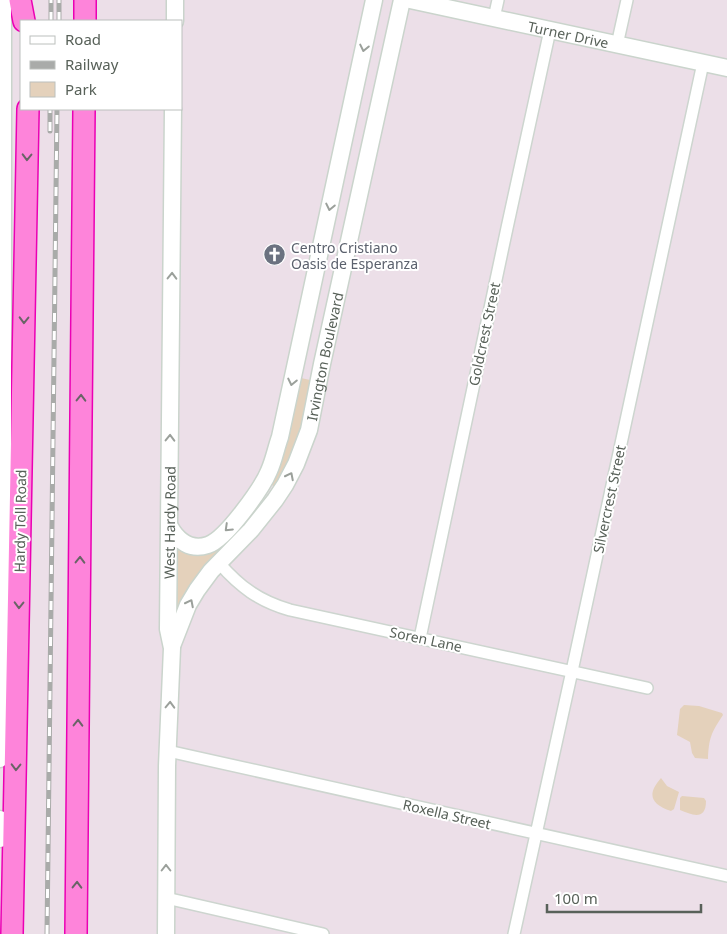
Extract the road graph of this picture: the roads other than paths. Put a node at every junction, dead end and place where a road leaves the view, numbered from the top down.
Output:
1 (3, 0) edge
2 (20, 0) edge
3 (30, 0) edge
4 (85, 0) edge
5 (175, 0) edge
6 (374, 0) edge
7 (402, 0) edge
8 (410, 0) edge
9 (498, 0) edge
10 (627, 0) edge
11 (494, 18) junction
12 (24, 20) edge
13 (30, 20) edge
14 (85, 20) edge
15 (175, 20) edge
16 (550, 30) junction
17 (616, 45) junction
18 (703, 63) junction
19 (727, 68) edge
20 (28, 110) edge
21 (84, 110) edge
22 (173, 110) edge
23 (347, 130) junction
24 (372, 134) junction
25 (2, 158) edge
26 (297, 359) junction
27 (322, 364) junction
28 (259, 489) junction
29 (1, 491) edge
30 (275, 500) junction
31 (170, 527) junction
32 (219, 563) junction
33 (420, 638) junction
34 (172, 648) junction
35 (572, 671) junction
36 (647, 688) dead end
37 (168, 751) junction
38 (0, 760) edge
39 (0, 818) edge
40 (536, 834) junction
41 (0, 839) edge
42 (727, 876) edge
43 (166, 898) junction
44 (12, 934) edge
45 (76, 934) edge
46 (166, 934) edge
47 (322, 934) edge
48 (514, 934) edge

1 - 25 main road
2 - 12 highway
3 - 13 highway
4 - 14 highway
5 - 15 main road
6 -> 23 main road, Irvington Boulevard
7 - 24 main road, Irvington Boulevard
8 - 11 main road, Turner Drive
9 - 11 street
10 - 17 street
11 - 16 main road, Turner Drive
16 - 17 main road, Turner Drive
16 - 33 street, Goldcrest Street
17 - 18 main road, Turner Drive
18 - 19 main road, Turner Drive
18 - 35 street, Silvercrest Street
20 -> 44 highway, Hardy Toll Road
45 -> 21 highway
31 -> 22 main road, West Hardy Road
23 - 24 main road
23 -> 26 main road, Irvington Boulevard
24 - 27 main road, Irvington Boulevard
25 - 29 main road
26 - 27 main road
26 -> 28 main road, Irvington Boulevard
30 -> 27 main road, Irvington Boulevard
28 - 30 main road
28 -> 31 main road, Irvington Boulevard
29 - 38 main road
30 - 32 main road, Irvington Boulevard
31 - 34 main road, West Hardy Road
32 - 33 street, Soren Lane
34 -> 32 main road, Irvington Boulevard
33 - 35 street, Soren Lane
37 -> 34 main road, West Hardy Road
35 - 36 street, Soren Lane
35 - 40 street, Silvercrest Street
37 - 40 street, Roxella Street
43 -> 37 main road, West Hardy Road
39 - 41 main road
40 - 42 street, Roxella Street
40 - 48 street, Silvercrest Street
43 - 46 main road, West Hardy Road
43 - 47 street

